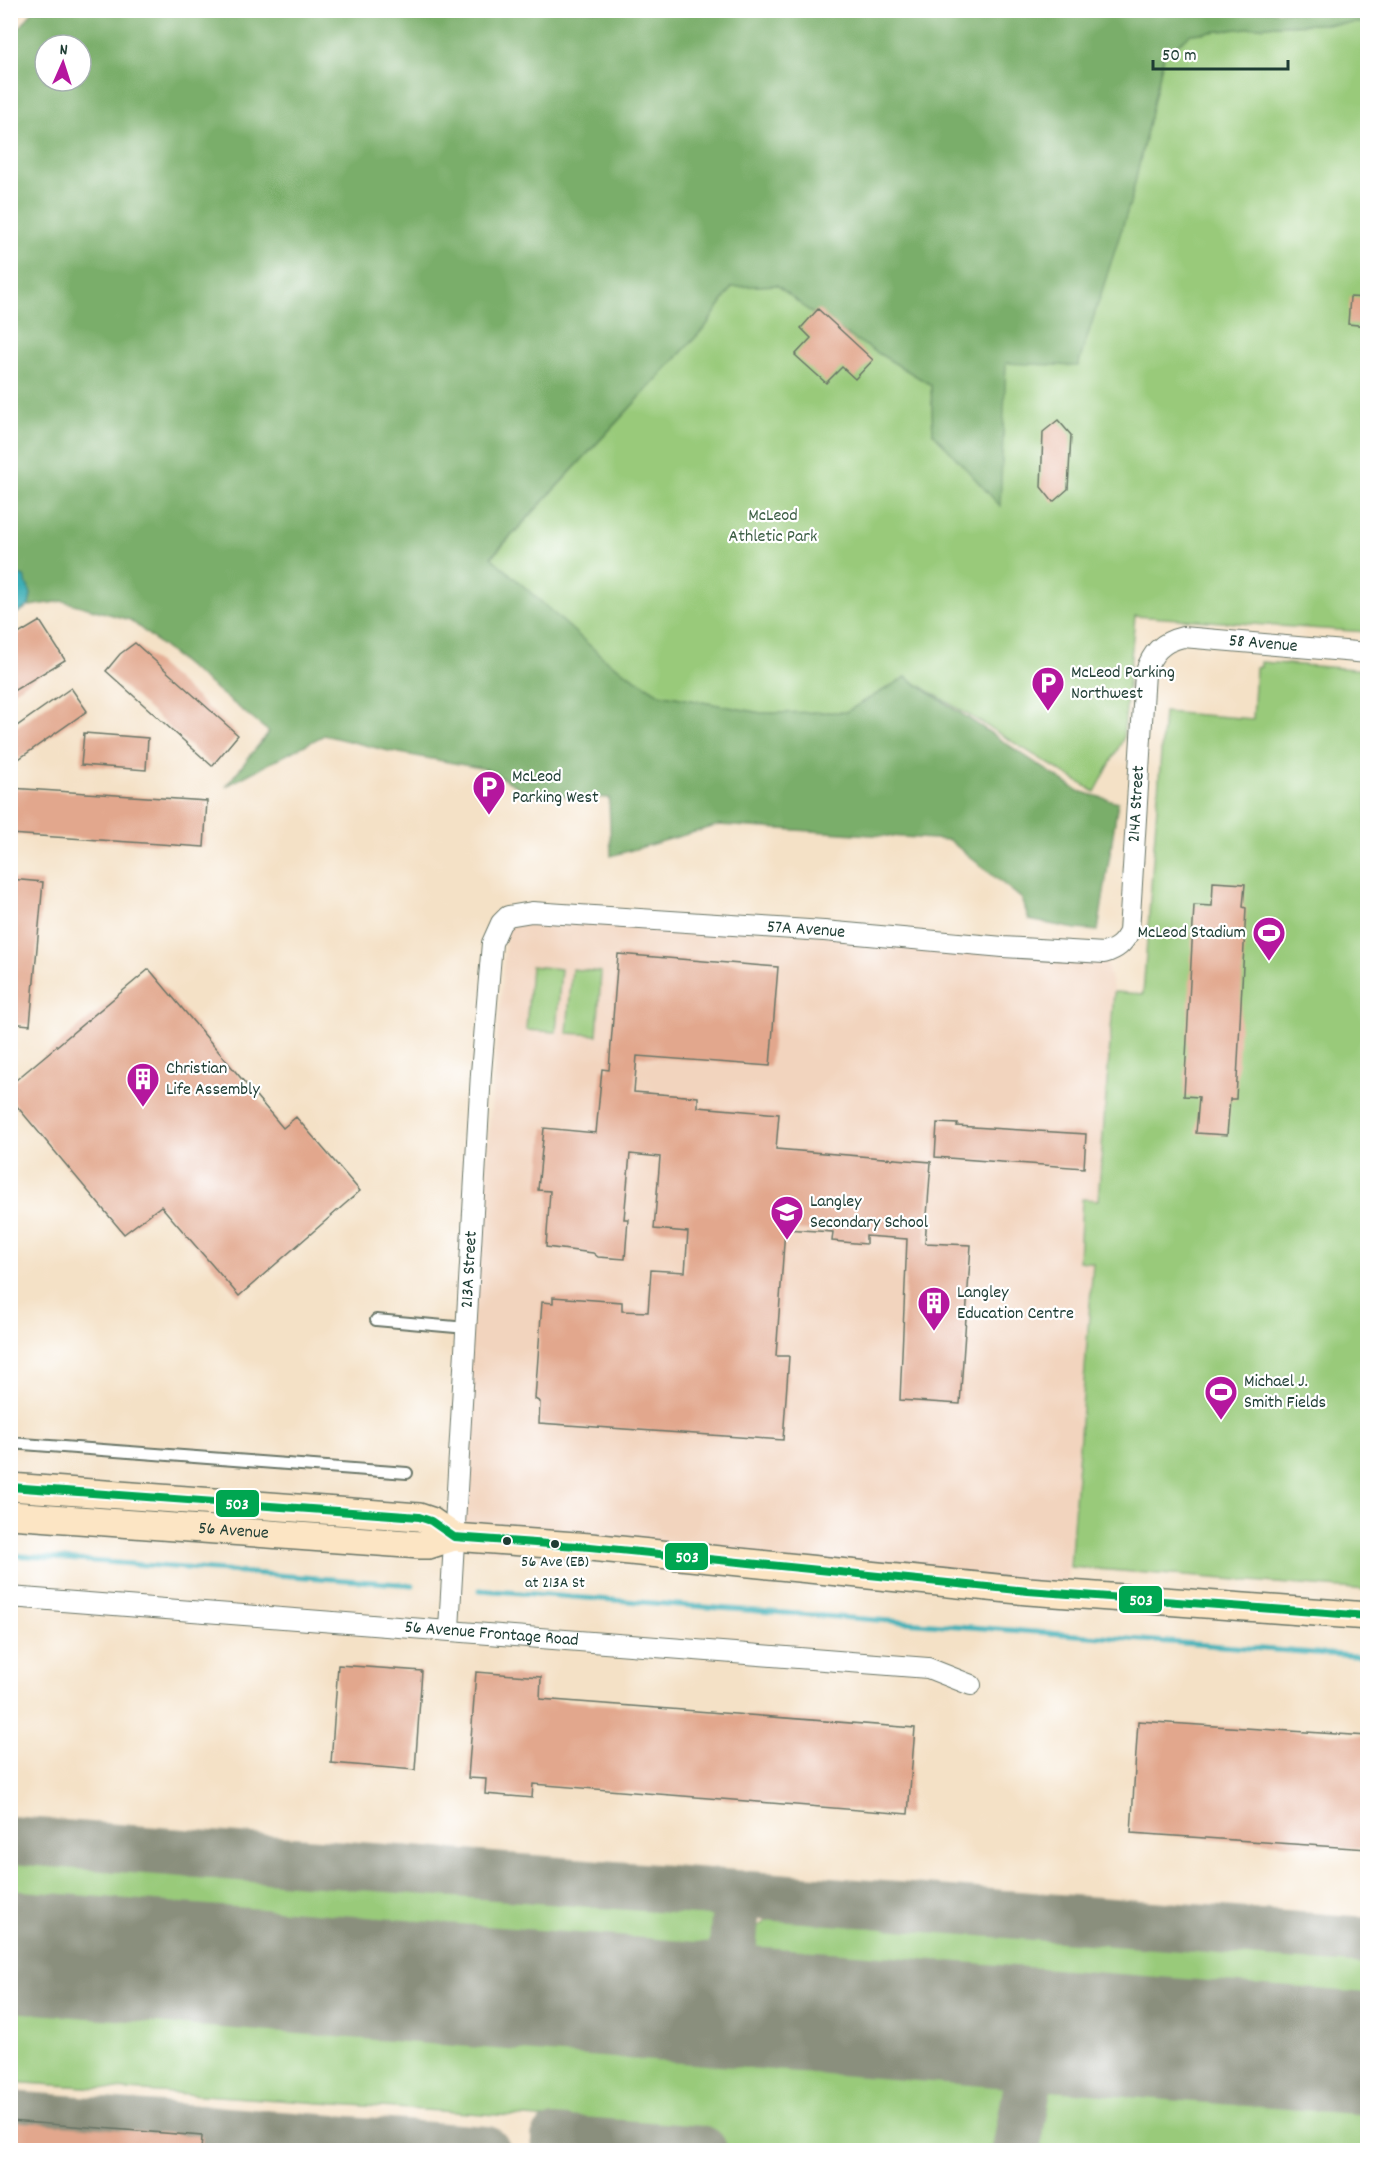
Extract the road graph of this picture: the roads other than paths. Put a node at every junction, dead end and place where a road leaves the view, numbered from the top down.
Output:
1 (1160, 646) joint
2 (1368, 653) edge
3 (508, 916) joint
4 (1104, 953) joint
5 (376, 1320) dead end
6 (466, 1328) junction
7 (10, 1443) edge
8 (407, 1473) dead end
9 (10, 1487) edge
10 (10, 1515) edge
11 (454, 1537) junction
12 (10, 1597) edge
13 (1368, 1616) edge
14 (449, 1629) junction
15 (971, 1685) dead end

1 - 2 street, 58 Avenue
1 - 4 street, 214A Street
3 - 4 street, 57A Avenue
3 - 6 street, 213A Street
5 - 6 lane
6 - 11 street, 213A Street
7 - 8 lane
9 - 11 main road, 56 Avenue
10 - 11 main road, 56 Avenue
11 - 13 main road, 56 Avenue
11 - 14 street, 213A Street
12 - 14 street, 56 Avenue Frontage Road
14 - 15 street, 56 Avenue Frontage Road

